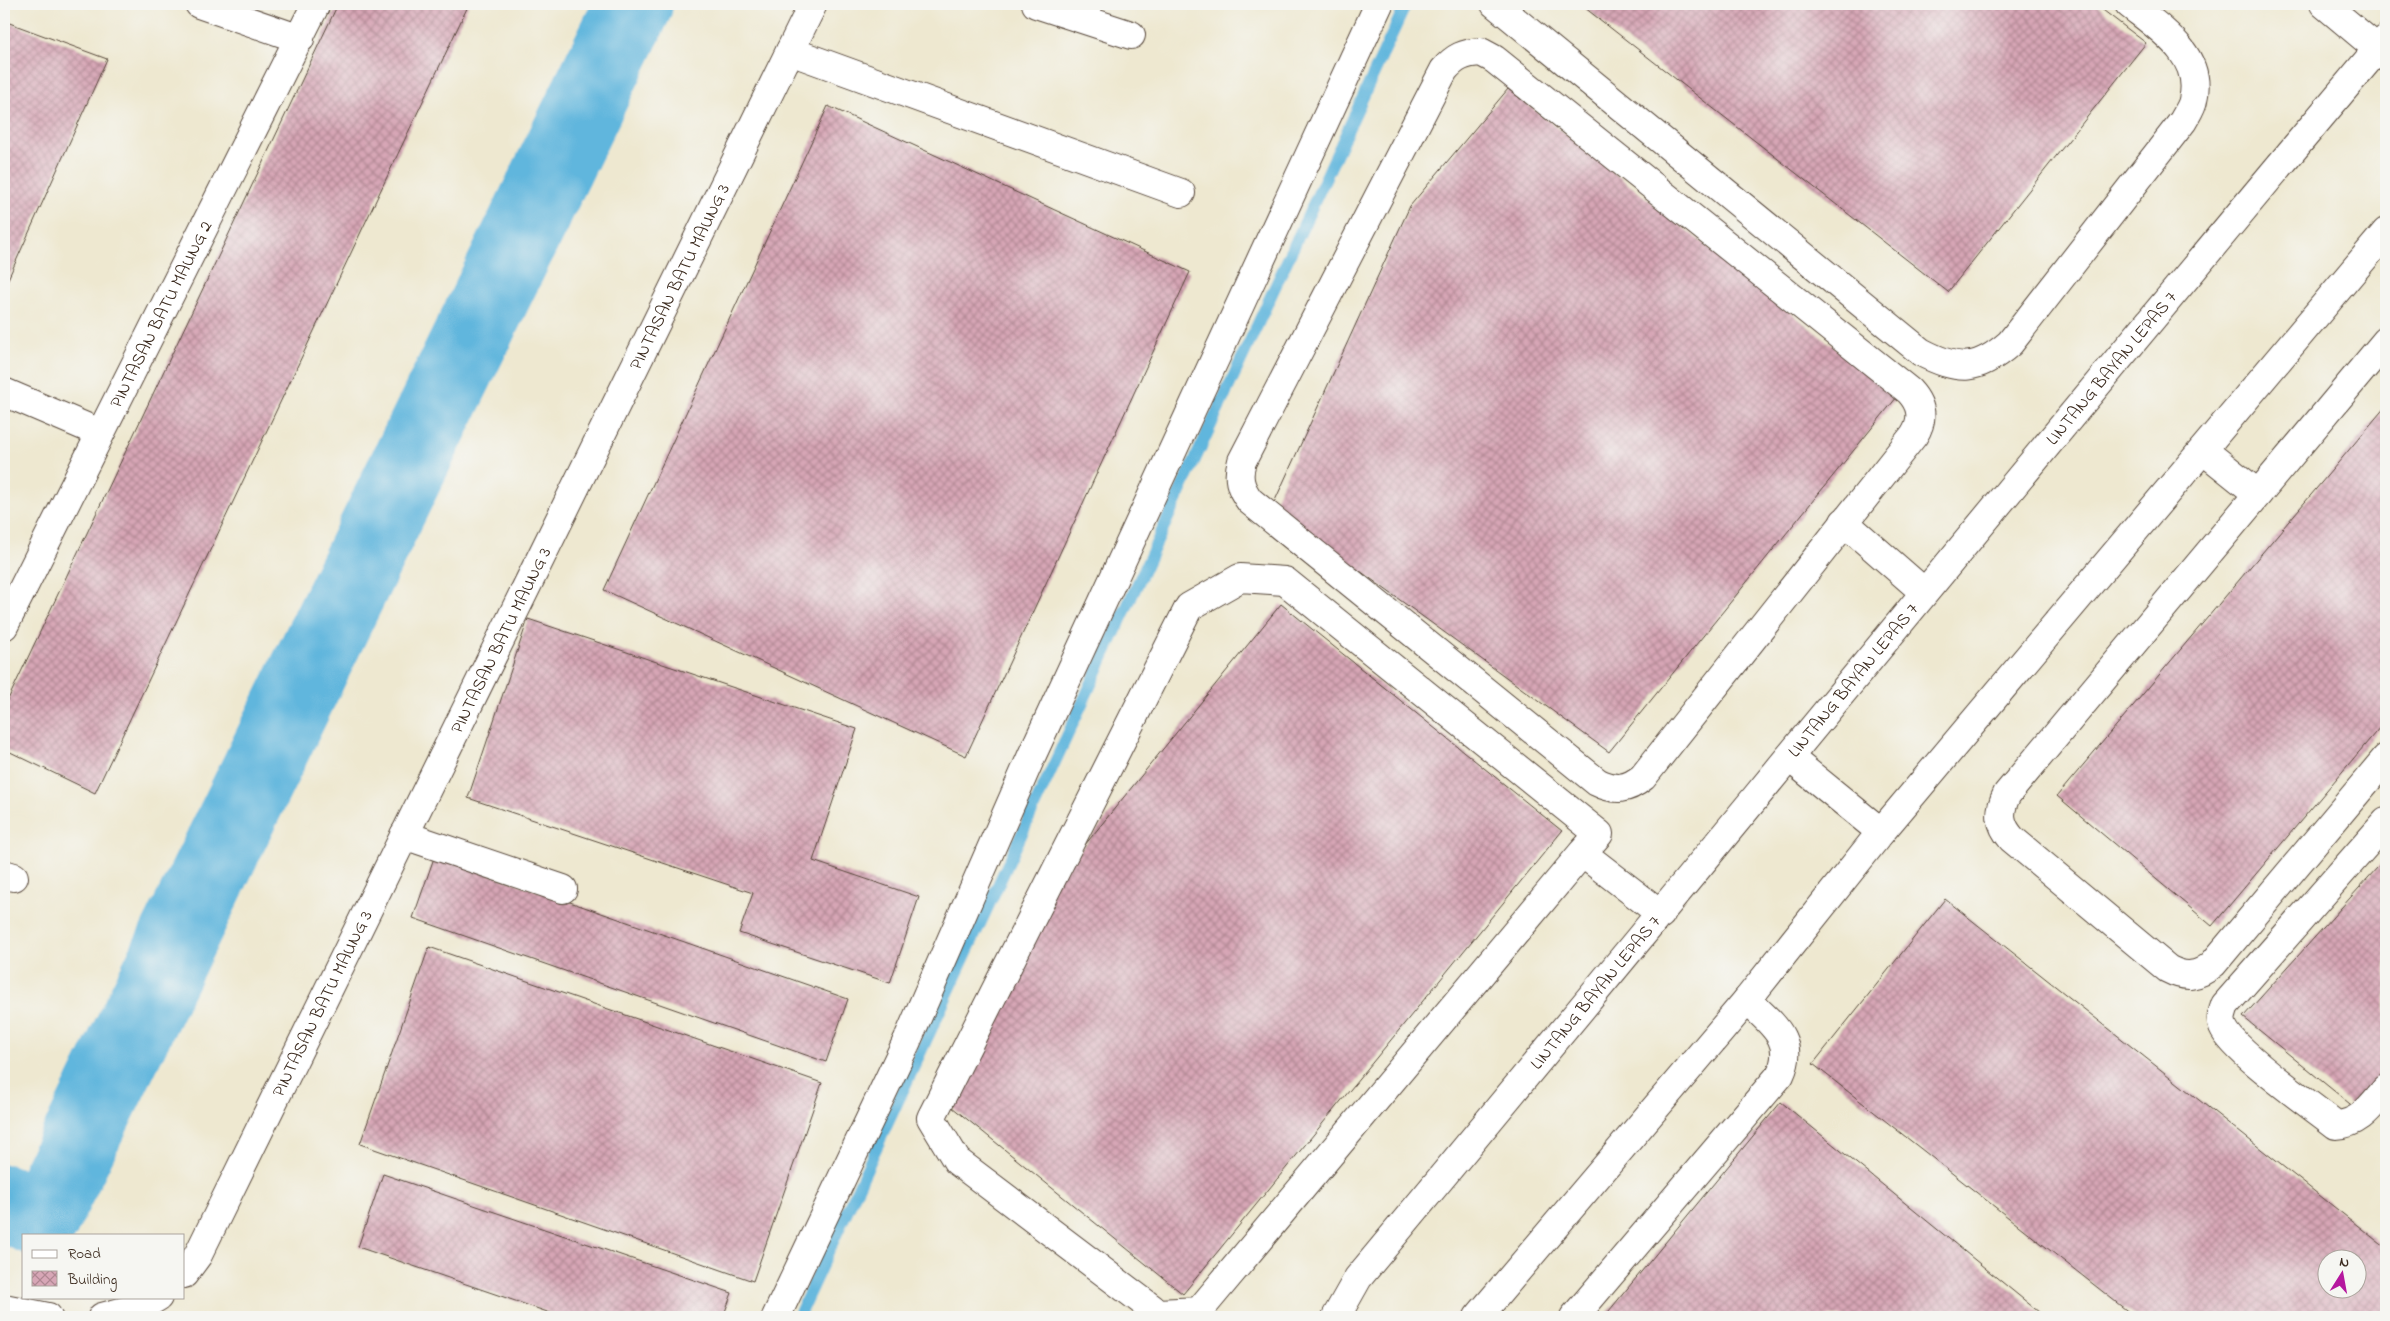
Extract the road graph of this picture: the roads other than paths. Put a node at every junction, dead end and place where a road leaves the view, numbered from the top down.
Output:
1 (199, 4) edge
2 (316, 4) edge
3 (813, 4) edge
4 (1036, 4) edge
5 (1379, 4) edge
6 (1495, 4) edge
7 (2128, 4) edge
8 (2324, 4) edge
9 (1131, 35) dead end
10 (300, 39) junction
11 (2384, 48) edge
12 (790, 51) junction
13 (1181, 193) dead end
14 (2386, 232) edge
15 (2386, 341) edge
16 (4, 392) edge
17 (100, 433) junction
18 (2202, 450) junction
19 (2258, 494) junction
20 (1844, 522) junction
21 (1924, 592) junction
22 (4, 626) edge
23 (1790, 758) junction
24 (2386, 758) edge
25 (2386, 822) edge
26 (1881, 832) junction
27 (404, 835) junction
28 (1582, 853) junction
29 (563, 889) dead end
30 (1661, 914) junction
31 (1747, 1000) junction
32 (2386, 1089) edge
33 (185, 1273) edge
34 (156, 1298) edge
35 (4, 1308) edge
36 (131, 1313) edge
37 (48, 1317) edge
38 (102, 1317) edge
39 (776, 1317) edge
40 (1336, 1317) edge
41 (1478, 1317) edge
42 (1574, 1317) edge

1 - 10 street
2 - 10 street, PINTASAN BATU MAUNG 2
3 - 12 street, PINTASAN BATU MAUNG 3
4 - 9 street
5 - 39 street
6 - 7 street
8 - 11 street
10 - 17 street, PINTASAN BATU MAUNG 2
11 - 21 street, LINTANG BAYAN LEPAS 7
12 - 13 street
12 - 27 street, PINTASAN BATU MAUNG 3
14 - 18 street
15 - 19 street
16 - 17 street
17 - 22 street, PINTASAN BATU MAUNG 2
18 - 19 street
18 - 26 street
19 - 24 street
20 - 20 street
20 - 21 street
21 - 23 street, LINTANG BAYAN LEPAS 7
23 - 26 street
23 - 30 street, LINTANG BAYAN LEPAS 7
25 - 32 street
26 - 31 street
27 - 29 street
27 - 33 street, PINTASAN BATU MAUNG 3
28 - 28 street
28 - 30 street
30 - 40 street, LINTANG BAYAN LEPAS 7
31 - 41 street
31 - 42 street
34 - 36 street
35 - 37 street
36 - 38 street

